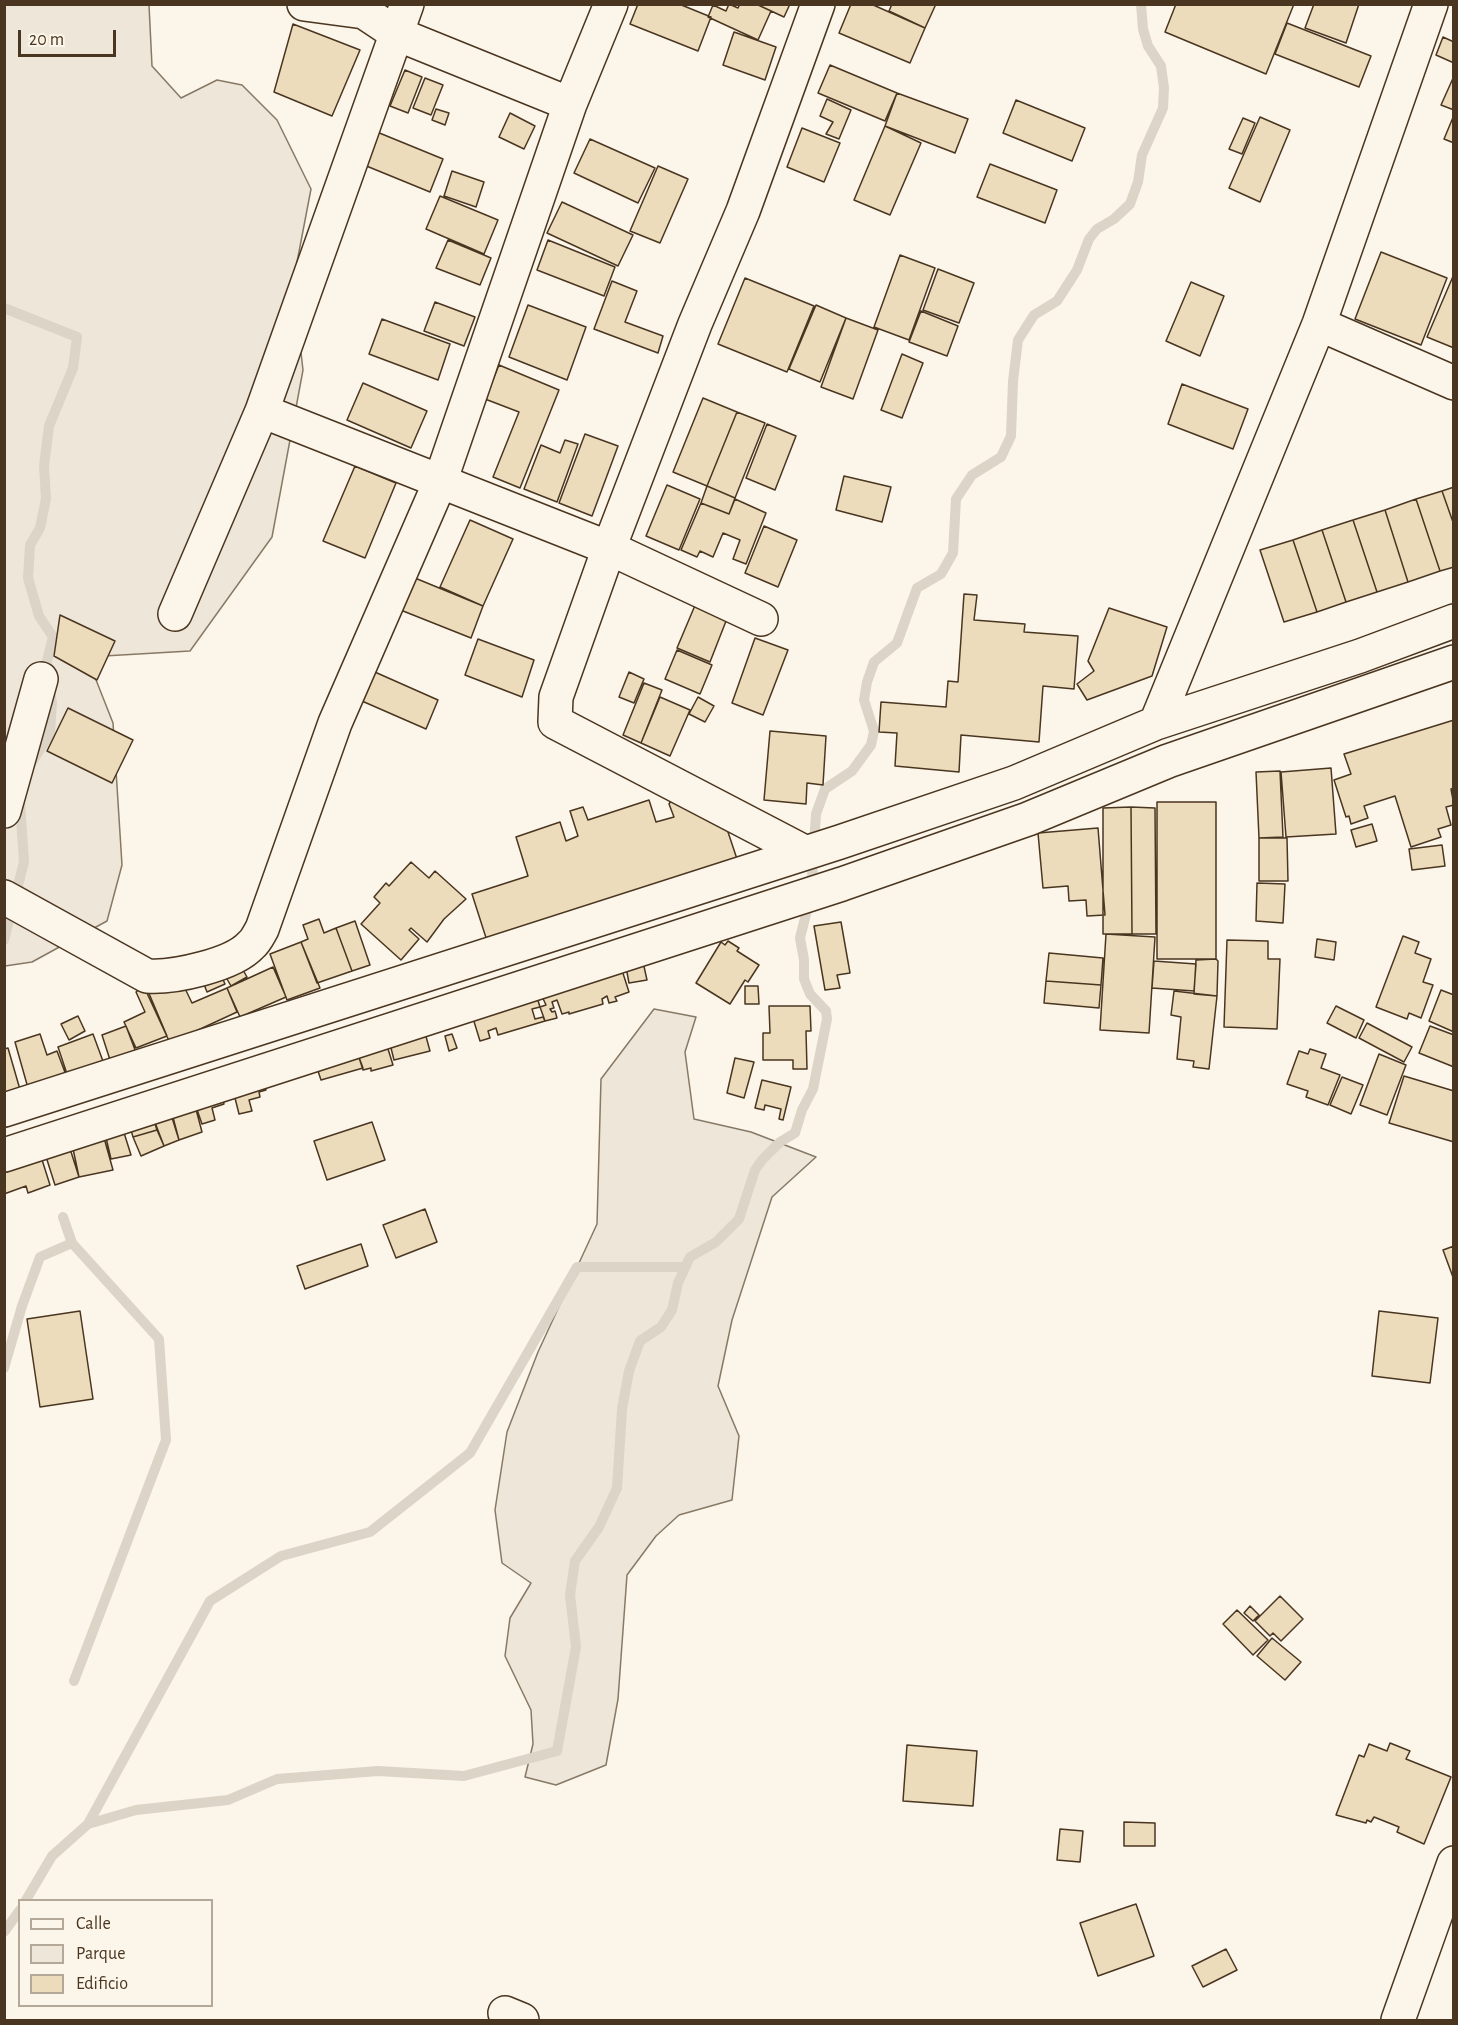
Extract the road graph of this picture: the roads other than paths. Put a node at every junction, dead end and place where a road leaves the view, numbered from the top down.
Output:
1 (304, 4) edge
2 (611, 4) edge
3 (818, 4) edge
4 (1431, 4) edge
5 (402, 19) edge
6 (570, 104) junction
7 (1319, 324) junction
8 (1454, 383) edge
9 (261, 411) junction
10 (441, 482) junction
11 (609, 548) junction
12 (175, 614) dead end
13 (761, 619) dead end
14 (1454, 621) edge
15 (1454, 662) edge
16 (41, 680) dead end
17 (1156, 723) junction
18 (4, 811) edge
19 (806, 853) junction
20 (4, 897) edge
21 (4, 1110) edge
22 (4, 1155) edge
23 (1454, 1863) edge
24 (1398, 2020) edge

1 - 5 street
2 - 6 street
3 - 11 street
4 - 7 street
5 - 6 street
5 - 9 street
6 - 10 street
7 - 8 street
7 - 17 street
9 - 10 street
9 - 12 street
10 - 11 street
10 - 20 street
11 - 13 street
11 - 19 street
14 - 17 street
15 - 22 street
16 - 18 street
17 - 19 street
19 - 21 street
23 - 24 street

